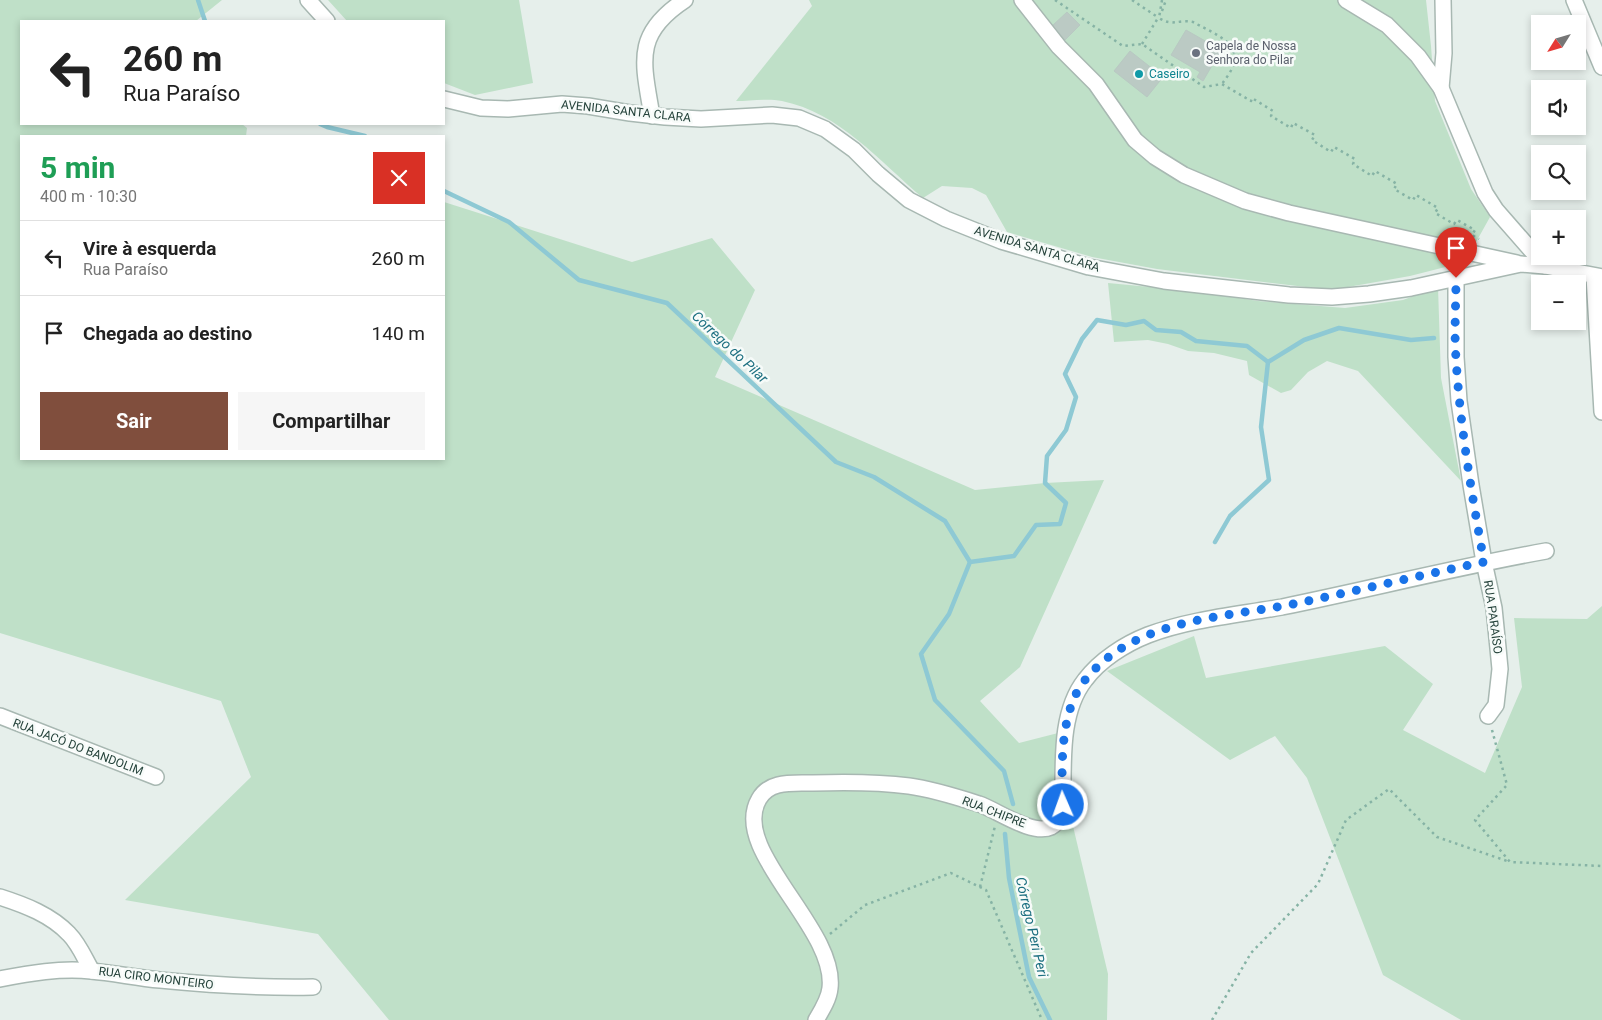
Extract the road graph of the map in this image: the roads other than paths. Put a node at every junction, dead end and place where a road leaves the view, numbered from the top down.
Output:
1 (308, 0) edge
2 (685, 0) edge
3 (1022, 0) edge
4 (1346, 0) edge
5 (1443, 0) edge
6 (1574, 0) edge
7 (327, 20) edge
8 (1602, 67) edge
9 (1442, 88) junction
10 (445, 99) edge
11 (652, 116) junction
12 (1522, 264) junction
13 (1545, 266) junction
14 (1598, 276) edge
15 (1456, 278) junction
16 (1602, 412) edge
17 (1546, 550) dead end
18 (1484, 562) junction
19 (0, 716) edge
20 (1488, 716) road end
21 (156, 778) dead end
22 (0, 897) edge
23 (92, 971) junction
24 (0, 979) edge
25 (313, 987) dead end
26 (816, 1020) edge

1 - 7 street
2 - 11 street
3 - 12 street
4 - 9 street
5 - 9 street
6 - 8 street
9 - 13 street
10 - 11 street, AVENIDA SANTA CLARA
11 - 15 street, AVENIDA SANTA CLARA
12 - 13 street, AVENIDA SANTA CLARA
12 - 15 street, AVENIDA SANTA CLARA
13 - 14 street, AVENIDA SANTA CLARA
14 - 16 street
15 - 18 street, RUA PARAÍSO
17 - 18 street, RUA CHIPRE
18 - 20 street, RUA PARAÍSO
18 - 26 street, RUA CHIPRE
19 - 21 street, RUA JACÓ DO BANDOLIM
22 - 23 street
23 - 24 street, RUA CIRO MONTEIRO
23 - 25 street, RUA CIRO MONTEIRO

